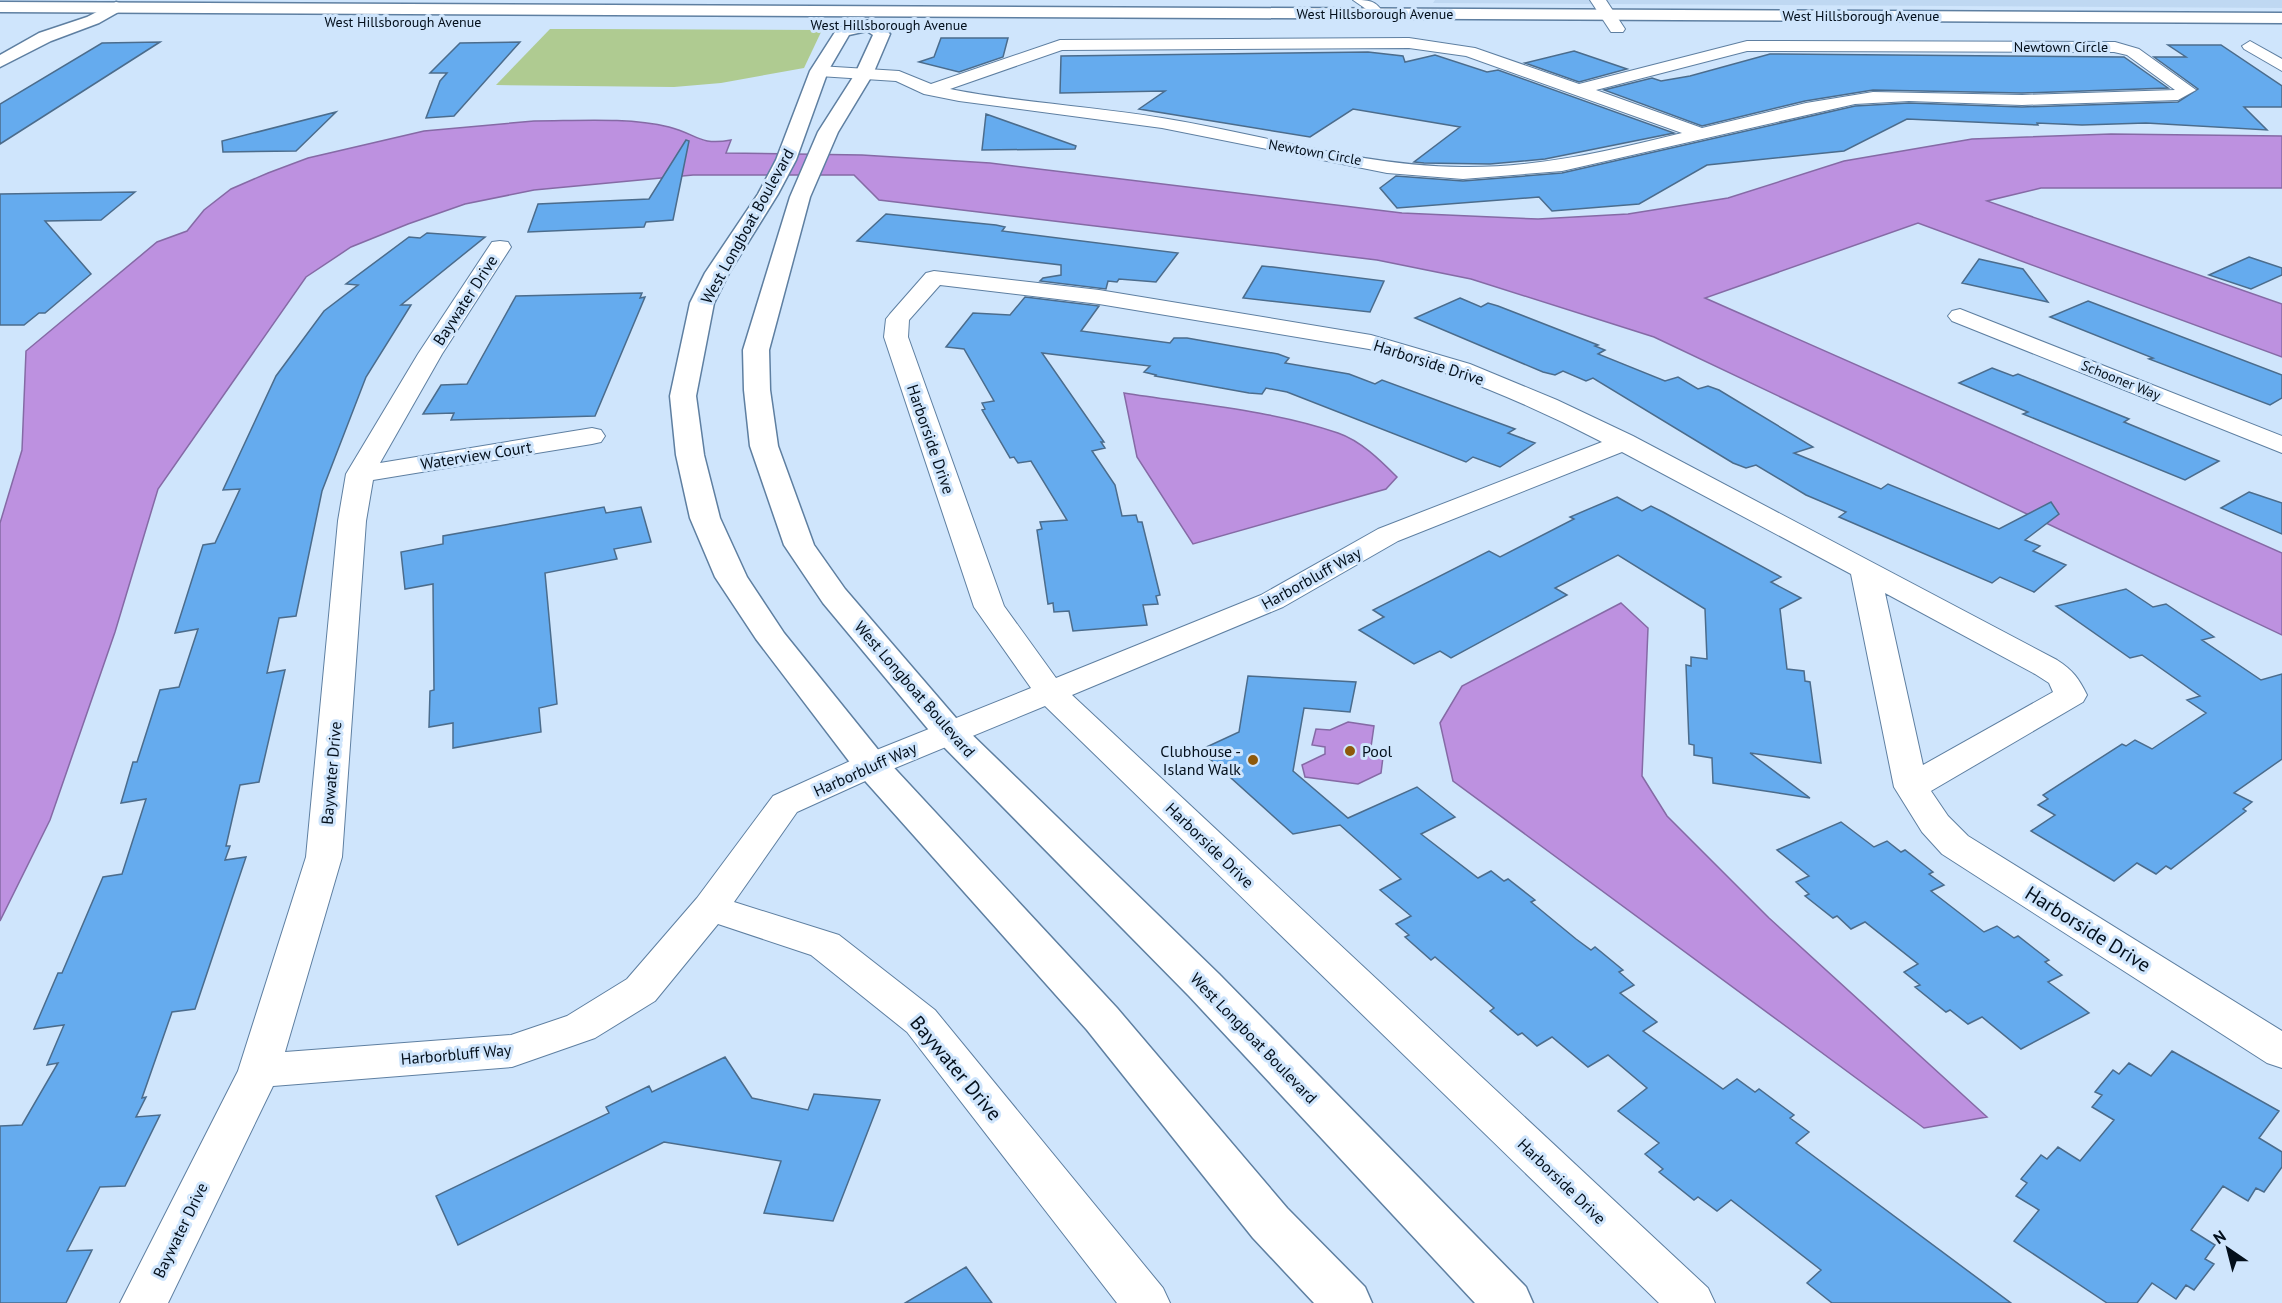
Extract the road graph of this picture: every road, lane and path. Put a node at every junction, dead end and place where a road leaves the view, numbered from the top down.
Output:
1 (1361, 0) edge
2 (1598, 0) edge
3 (0, 7) edge
4 (116, 7) junction
5 (873, 12) edge
6 (1376, 14) junction
7 (1944, 16) junction
8 (2210, 17) junction
9 (2282, 18) edge
10 (0, 20) edge
11 (93, 20) junction
12 (1612, 22) junction
13 (1732, 29) junction
14 (1961, 30) junction
15 (2282, 31) edge
16 (2250, 46) dead end
17 (55, 52) dead end
18 (0, 62) edge
19 (2282, 66) edge
20 (819, 70) junction
21 (864, 74) junction
22 (930, 90) junction
23 (1577, 90) junction
24 (1699, 133) junction
25 (784, 195) junction
26 (500, 247) dead end
27 (1960, 316) dead end
28 (592, 436) dead end
29 (1624, 442) junction
30 (2282, 445) edge
31 (360, 474) junction
32 (1864, 570) junction
33 (1050, 692) junction
34 (950, 733) junction
35 (871, 765) junction
36 (1911, 787) junction
37 (710, 908) junction
38 (2282, 1052) edge
39 (259, 1071) junction
40 (144, 1303) edge
41 (1146, 1303) edge
42 (1347, 1303) edge
43 (1508, 1303) edge
44 (1691, 1303) edge

1 - 6 street
2 - 12 street
3 - 4 main road, West Hillsborough Avenue
4 - 5 main road, West Hillsborough Avenue
4 - 11 main road
5 - 6 main road, West Hillsborough Avenue
5 - 11 main road, West Hillsborough Avenue
5 - 12 main road, West Hillsborough Avenue
5 - 20 main road, West Longboat Boulevard
5 - 21 main road, West Longboat Boulevard
6 - 12 main road, West Hillsborough Avenue
7 - 8 main road, West Hillsborough Avenue
7 - 12 main road, West Hillsborough Avenue
7 - 13 main road
8 - 9 main road, West Hillsborough Avenue
8 - 14 main road
10 - 11 main road, West Hillsborough Avenue
11 - 17 main road
11 - 18 main road
12 - 13 main road, West Hillsborough Avenue
13 - 14 main road, West Hillsborough Avenue
14 - 15 main road, West Hillsborough Avenue
16 - 19 street
20 - 21 street, Newtown Circle
20 - 25 main road, West Longboat Boulevard
21 - 22 street, Newtown Circle
21 - 25 main road, West Longboat Boulevard
22 - 23 street
22 - 24 street, Newtown Circle
23 - 24 street
23 - 24 street, Newtown Circle
25 - 34 main road, West Longboat Boulevard
25 - 35 main road, West Longboat Boulevard
26 - 31 street, Baywater Drive
27 - 30 street, Schooner Way
28 - 31 street, Waterview Court
29 - 32 street, Harborside Drive
29 - 33 street, Harborbluff Way
29 - 33 street, Harborside Drive
31 - 39 street, Baywater Drive
32 - 36 street, Harborside Drive
32 - 36 street, Harborside Drive
33 - 34 street, Harborbluff Way
33 - 44 street, Harborside Drive
34 - 35 street, Harborbluff Way
34 - 43 main road, West Longboat Boulevard
35 - 37 street, Harborbluff Way
35 - 42 main road, West Longboat Boulevard
36 - 38 street, Harborside Drive
37 - 39 street, Harborbluff Way
37 - 41 street, Baywater Drive
39 - 40 street, Baywater Drive

